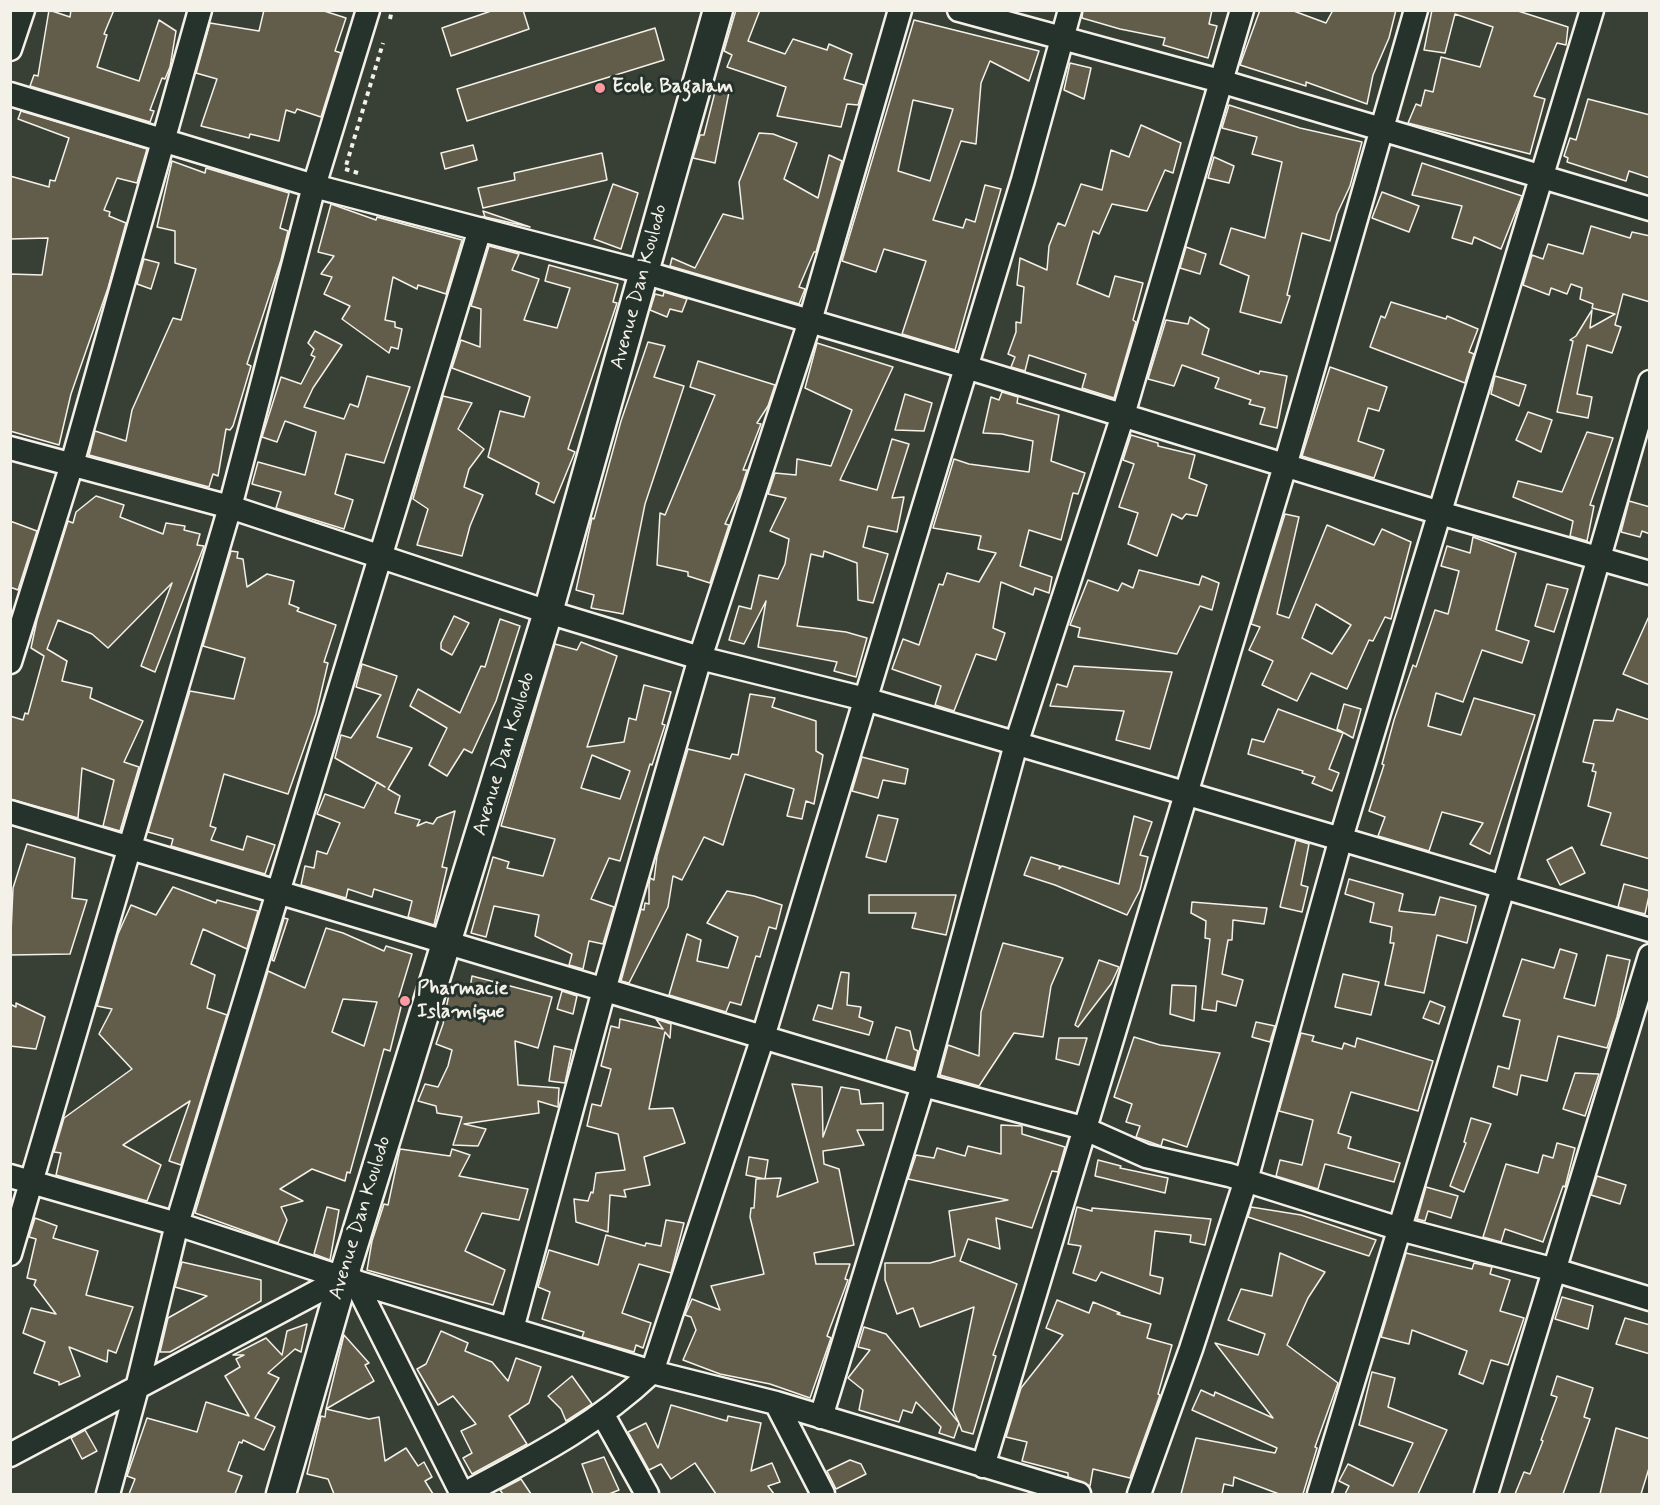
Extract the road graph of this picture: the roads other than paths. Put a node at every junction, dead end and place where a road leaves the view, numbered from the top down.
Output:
1 (22, 10) edge
2 (200, 10) edge
3 (368, 10) edge
4 (718, 10) edge
5 (900, 10) edge
6 (959, 10) edge
7 (1070, 10) edge
8 (1242, 10) edge
9 (1416, 10) edge
10 (1592, 10) edge
11 (1062, 39) junction
12 (10, 49) edge
13 (1220, 81) junction
14 (10, 94) edge
15 (1380, 130) junction
16 (164, 143) junction
17 (1541, 178) junction
18 (315, 186) junction
19 (1650, 208) edge
20 (480, 229) junction
21 (643, 272) junction
22 (810, 321) junction
23 (966, 367) junction
24 (1650, 382) edge
25 (1123, 415) junction
26 (10, 448) edge
27 (72, 464) junction
28 (1285, 466) junction
29 (230, 507) junction
30 (1440, 513) junction
31 (382, 556) junction
32 (1596, 558) junction
33 (1650, 573) edge
34 (548, 612) junction
35 (700, 658) junction
36 (10, 662) edge
37 (865, 699) junction
38 (1016, 744) junction
39 (1184, 794) junction
40 (10, 812) edge
41 (1341, 838) junction
42 (131, 849) junction
43 (1503, 888) junction
44 (278, 892) junction
45 (1650, 930) edge
46 (447, 942) junction
47 (1650, 956) edge
48 (604, 990) junction
49 (763, 1037) junction
50 (923, 1084) junction
51 (1083, 1128) junction
52 (21, 1179) edge
53 (1246, 1180) junction
54 (177, 1224) junction
55 (1400, 1229) junction
56 (10, 1254) edge
57 (1555, 1270) junction
58 (349, 1280) junction
59 (1650, 1299) edge
60 (512, 1329) junction
61 (652, 1372) junction
62 (137, 1388) junction
63 (776, 1403) junction
64 (603, 1415) junction
65 (821, 1417) junction
66 (10, 1455) edge
67 (983, 1466) junction
68 (283, 1493) edge
69 (108, 1494) edge
70 (463, 1494) edge
71 (647, 1494) edge
72 (823, 1494) edge
73 (1078, 1494) edge
74 (1139, 1494) edge
75 (1319, 1494) edge
76 (1486, 1494) edge

1 - 12 street
2 - 16 street
3 - 18 street
4 - 21 street, Avenue Dan Koulodo
5 - 22 street
6 - 11 street
7 - 11 street
8 - 13 street
9 - 15 street
10 - 17 street
11 - 13 street
11 - 23 street
13 - 15 street
13 - 25 street
14 - 16 street
15 - 17 street
15 - 28 street
16 - 18 street
16 - 27 street
17 - 19 street
17 - 30 street
18 - 20 street
18 - 29 street
20 - 21 street
20 - 31 street
21 - 22 street
21 - 34 street, Avenue Dan Koulodo
22 - 23 street
22 - 35 street
23 - 25 street
23 - 37 street
24 - 32 street
25 - 28 street
25 - 38 street
26 - 27 street
27 - 29 street
27 - 36 street
28 - 30 street
28 - 39 street
29 - 31 street
29 - 42 street
30 - 32 street
30 - 41 street
31 - 34 street
31 - 44 street
32 - 33 street
32 - 43 street
34 - 35 street
34 - 46 street, Avenue Dan Koulodo
35 - 37 street
35 - 48 street
37 - 38 street
37 - 49 street
38 - 39 street
38 - 50 street
39 - 41 street
39 - 51 street
40 - 42 street
41 - 43 street
41 - 53 street
42 - 44 street
42 - 52 street
43 - 45 street
43 - 55 street
44 - 46 street
44 - 54 street
46 - 48 street
46 - 58 street, Avenue Dan Koulodo
47 - 57 street
48 - 49 street
48 - 60 street
49 - 50 street
49 - 61 street
50 - 51 street
50 - 65 street
51 - 53 street
51 - 67 street
52 - 54 street
52 - 56 street
53 - 55 street
53 - 74 street
54 - 58 street
54 - 62 street
55 - 57 street
55 - 75 street
57 - 59 street
57 - 76 street
58 - 60 street
58 - 62 street
58 - 68 street, Avenue Dan Koulodo
58 - 70 street
60 - 61 street
61 - 63 street
61 - 64 street
62 - 66 street
62 - 69 street
63 - 65 street
63 - 72 street
64 - 70 street
64 - 71 street
65 - 67 street
67 - 73 street

